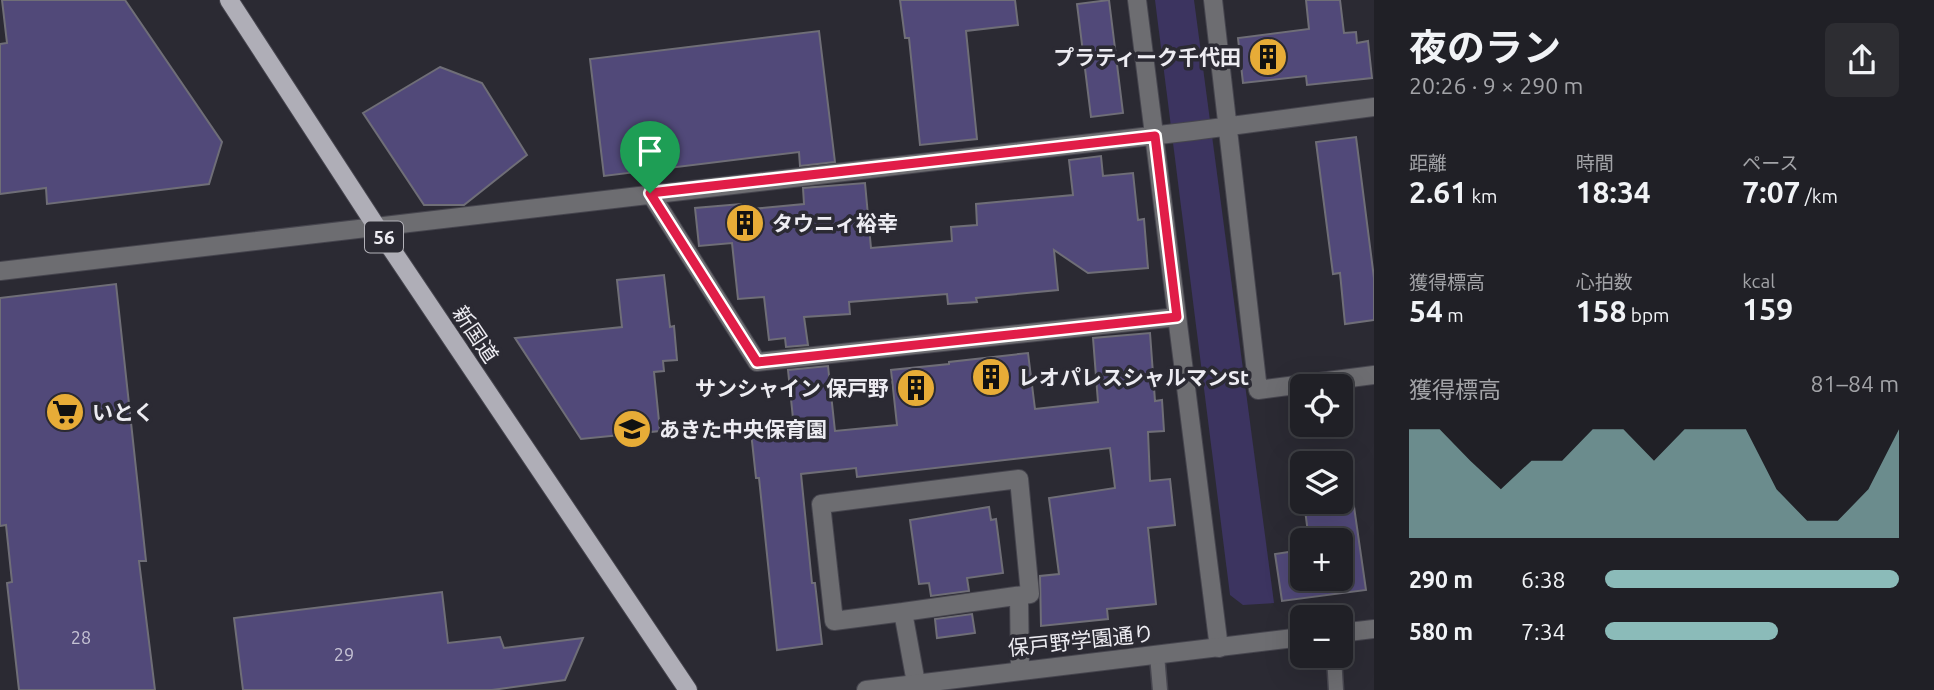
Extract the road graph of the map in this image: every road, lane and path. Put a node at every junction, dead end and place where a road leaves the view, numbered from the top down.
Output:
1 (229, 0) edge
2 (1137, 0) edge
3 (1213, 0) edge
4 (1374, 107) edge
5 (1229, 126) junction
6 (1155, 136) junction
7 (650, 193) junction
8 (376, 226) junction
9 (0, 271) edge
10 (1177, 317) junction
11 (1374, 375) edge
12 (1019, 596) junction
13 (903, 612) junction
14 (1374, 629) edge
15 (1353, 631) edge
16 (1290, 639) edge
17 (1219, 648) junction
18 (1157, 655) junction
19 (1335, 668) edge
20 (1020, 670) junction
21 (916, 683) junction
22 (688, 690) edge
23 (866, 690) edge
24 (1160, 690) edge
25 (1336, 690) edge

1 - 8 main road, 新国道 / 56
2 - 6 street
3 - 5 street
4 - 5 street
5 - 6 street
5 - 11 street
6 - 7 street
6 - 10 street
7 - 8 street
7 - 10 street
8 - 9 street
8 - 22 main road, 新国道 / 56
10 - 17 street
12 - 13 street
12 - 13 street
12 - 20 street
13 - 21 street
14 - 15 street
16 - 17 street, 保戸野学園通り
17 - 18 street, 保戸野学園通り
18 - 20 street, 保戸野学園通り
18 - 24 lane
19 - 25 lane
20 - 21 street, 保戸野学園通り
21 - 23 street, 保戸野学園通り

